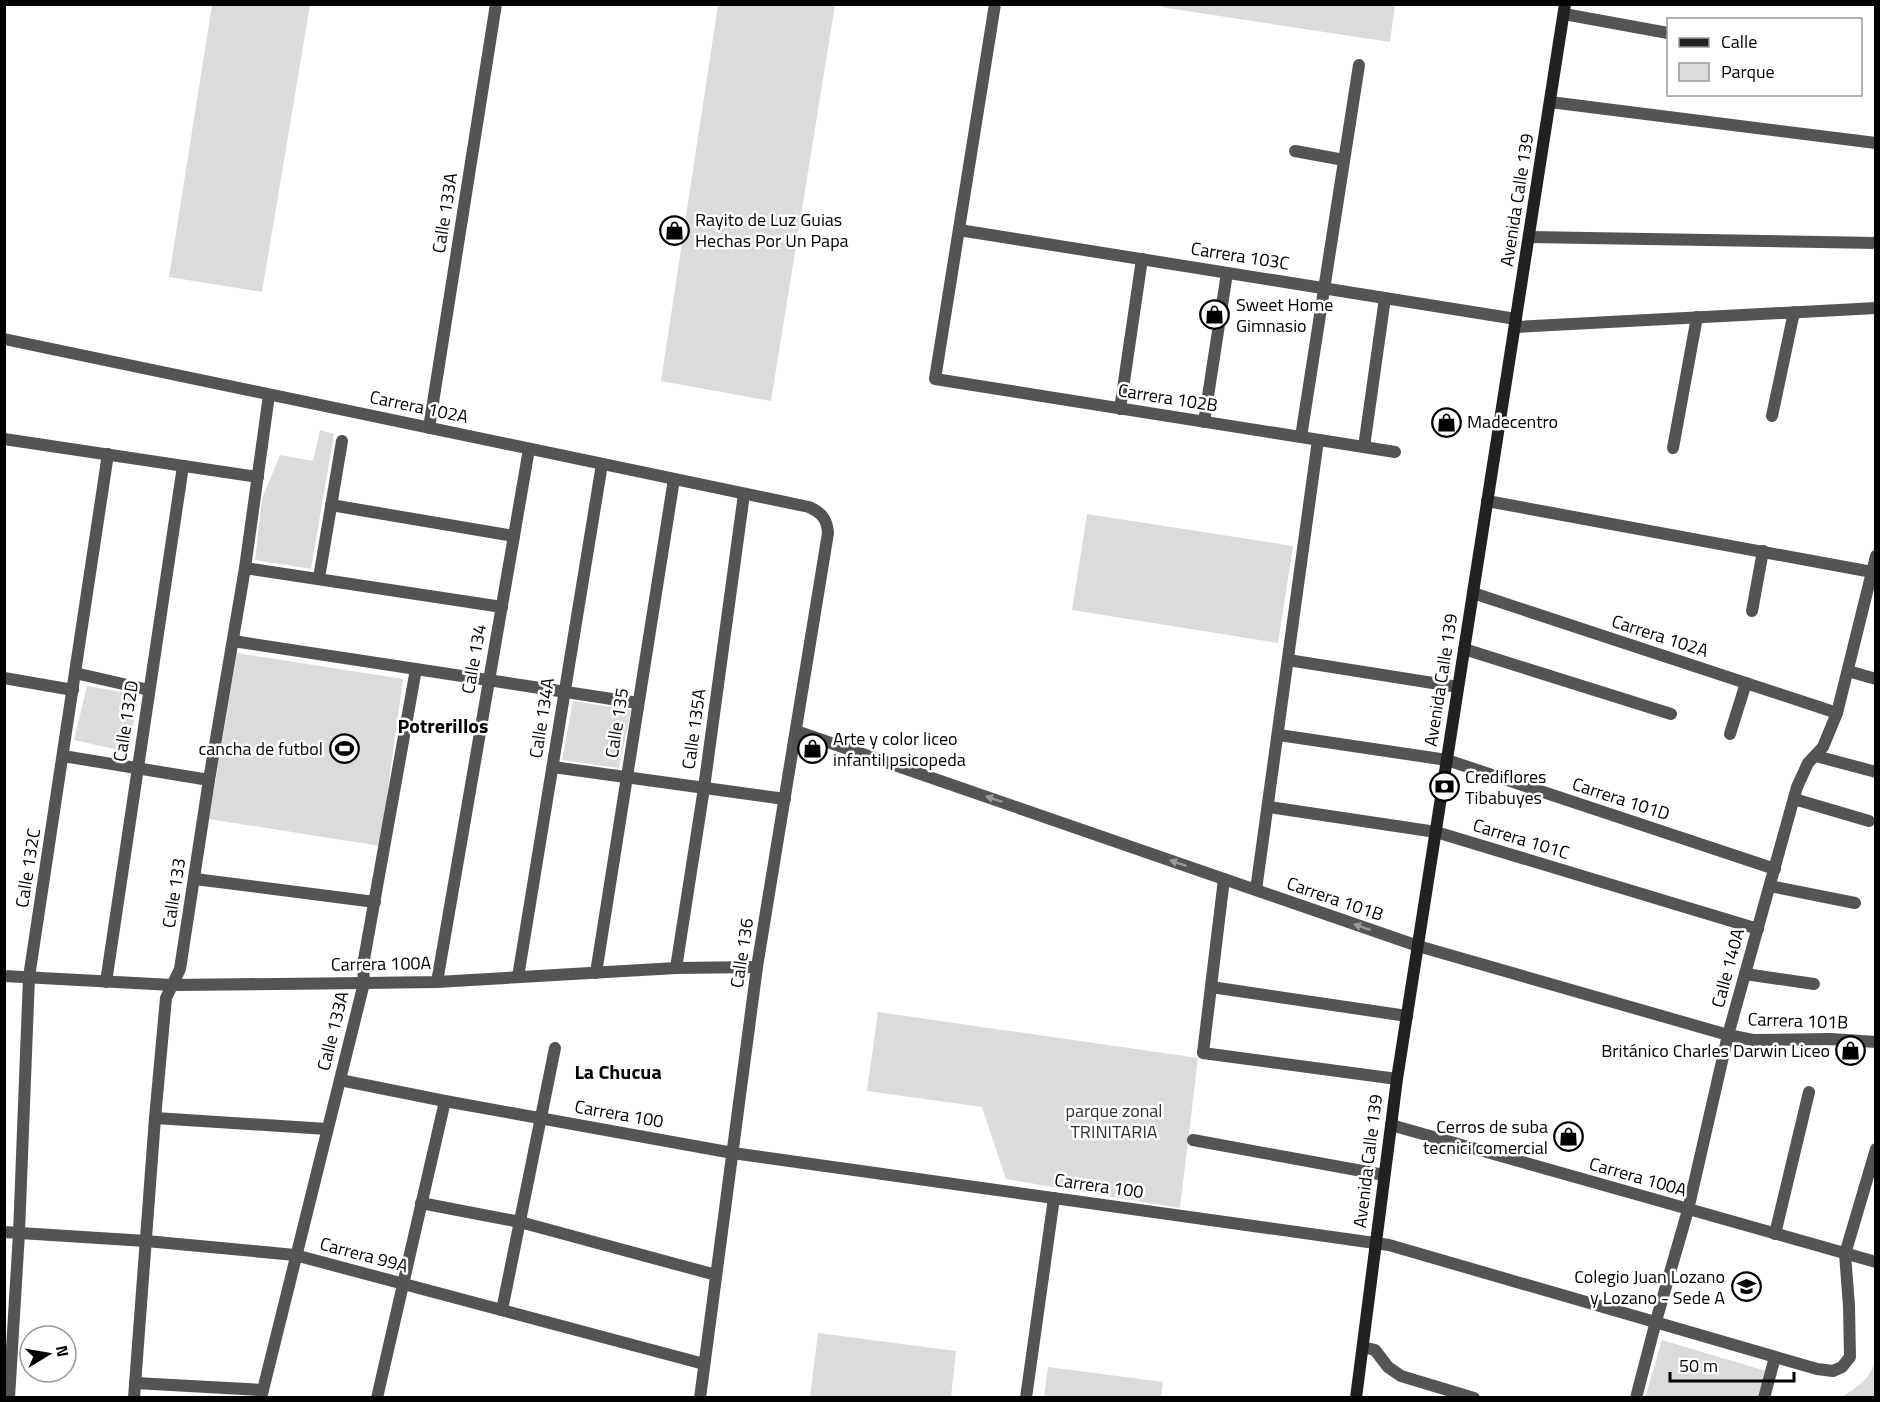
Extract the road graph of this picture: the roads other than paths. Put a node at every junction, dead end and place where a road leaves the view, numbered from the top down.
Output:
1 (496, 4) edge
2 (995, 4) edge
3 (1564, 9) edge
4 (1667, 33) edge
5 (1359, 65) dead end
6 (1550, 102) junction
7 (1875, 143) edge
8 (1295, 151) dead end
9 (1344, 160) junction
10 (959, 230) junction
11 (1529, 237) junction
12 (1875, 243) edge
13 (1142, 259) junction
14 (1227, 273) junction
15 (1324, 288) junction
16 (1385, 298) junction
17 (1875, 308) edge
18 (1794, 312) junction
19 (1697, 317) junction
20 (1515, 323) junction
21 (4, 339) edge
22 (269, 395) junction
23 (1120, 409) junction
24 (1772, 416) dead end
25 (1204, 422) junction
26 (429, 428) junction
27 (1300, 437) junction
28 (4, 439) edge
29 (1318, 440) junction
30 (342, 441) dead end
31 (1364, 447) junction
32 (1673, 447) dead end
33 (528, 449) junction
34 (1395, 452) dead end
35 (108, 454) junction
36 (602, 464) junction
37 (183, 466) junction
38 (258, 477) junction
39 (674, 479) junction
40 (744, 494) junction
41 (1487, 501) junction
42 (331, 505) junction
43 (824, 517) joint
44 (514, 536) junction
45 (1763, 552) junction
46 (1875, 556) edge
47 (245, 568) junction
48 (1872, 572) junction
49 (319, 578) junction
50 (1473, 593) junction
51 (502, 607) junction
52 (1752, 611) dead end
53 (233, 641) junction
54 (1464, 649) junction
55 (1288, 660) junction
56 (416, 669) junction
57 (1848, 671) junction
58 (75, 673) junction
59 (4, 678) edge
60 (1875, 679) edge
61 (489, 681) junction
62 (1746, 683) junction
63 (1458, 687) junction
64 (73, 690) junction
65 (150, 690) junction
66 (565, 692) junction
67 (638, 704) junction
68 (1837, 713) junction
69 (1671, 714) dead end
70 (796, 731) junction
71 (1730, 734) dead end
72 (1279, 735) junction
73 (63, 756) junction
74 (1816, 756) junction
75 (1447, 760) junction
76 (553, 767) junction
77 (137, 768) junction
78 (1875, 772) edge
79 (627, 777) junction
80 (209, 780) junction
81 (704, 788) junction
82 (785, 799) junction
83 (1794, 799) junction
84 (1269, 807) junction
85 (1869, 821) dead end
86 (1436, 832) junction
87 (1775, 869) junction
88 (195, 879) junction
89 (1224, 879) junction
90 (1770, 886) junction
91 (1256, 890) junction
92 (375, 902) junction
93 (1855, 903) dead end
94 (1758, 929) junction
95 (1418, 946) junction
96 (758, 967) junction
97 (676, 968) junction
98 (596, 973) junction
99 (4, 975) edge
100 (1745, 975) junction
101 (518, 977) junction
102 (29, 978) junction
103 (438, 981) junction
104 (106, 982) junction
105 (364, 983) junction
106 (1815, 984) dead end
107 (172, 985) junction
108 (1211, 987) junction
109 (1407, 1016) junction
110 (1728, 1035) junction
111 (1875, 1042) edge
112 (555, 1048) dead end
113 (1397, 1079) junction
114 (340, 1080) junction
115 (1809, 1092) dead end
116 (445, 1101) junction
117 (155, 1118) junction
118 (541, 1118) junction
119 (1391, 1125) junction
120 (327, 1129) junction
121 (1192, 1140) dead end
122 (1875, 1149) edge
123 (733, 1153) junction
124 (1384, 1175) junction
125 (1054, 1198) junction
126 (422, 1203) junction
127 (1688, 1210) junction
128 (520, 1222) junction
129 (4, 1232) edge
130 (19, 1233) junction
131 (1775, 1234) junction
132 (146, 1241) junction
133 (1376, 1243) junction
134 (1845, 1254) junction
135 (295, 1255) junction
136 (1875, 1262) edge
137 (716, 1275) junction
138 (402, 1284) junction
139 (502, 1310) junction
140 (1656, 1321) junction
141 (1363, 1347) junction
142 (1775, 1357) junction
143 (704, 1364) junction
144 (135, 1383) junction
145 (262, 1394) edge
146 (9, 1398) edge
147 (134, 1398) edge
148 (377, 1398) edge
149 (700, 1398) edge
150 (1026, 1398) edge
151 (1356, 1398) edge
152 (1474, 1398) edge
153 (1636, 1398) edge
154 (1764, 1398) edge

1 - 26 street, Calle 133A
2 - 10 street
3 - 4 street
3 - 6 main road, Avenida Calle 139
5 - 9 street
6 - 7 street
6 - 11 main road, Avenida Calle 139
8 - 9 street
9 - 15 street
10 - 13 street, Carrera 103C
10 - 23 street, Carrera 102B
11 - 12 street
11 - 20 main road, Avenida Calle 139
13 - 14 street, Carrera 103C
13 - 23 street
14 - 15 street, Carrera 103C
14 - 25 street
15 - 16 street, Carrera 103C
15 - 27 street
16 - 20 street, Carrera 103C
16 - 31 street
17 - 18 street, Carrera 103C
18 - 19 street, Carrera 103C
18 - 24 street
19 - 20 street, Carrera 103C
19 - 32 street
20 - 41 main road, Avenida Calle 139
21 - 22 street, Carrera 102A
22 - 26 street, Carrera 102A
22 - 38 street, Calle 133
23 - 25 street, Carrera 102B
25 - 27 street, Carrera 102B
26 - 33 street, Carrera 102A
27 - 29 street, Carrera 102B
28 - 35 street
29 - 31 street, Carrera 102B
29 - 55 street
30 - 42 street
31 - 34 street, Carrera 102B
33 - 36 street, Carrera 102A
33 - 44 street, Calle 134
35 - 37 street
35 - 58 street, Calle 132C
36 - 39 street, Carrera 102A
36 - 66 street, Calle 134A
37 - 38 street
37 - 65 street, Calle 132D
38 - 47 street, Calle 133
39 - 40 street, Carrera 102A
39 - 67 street, Calle 135
40 - 43 street, Carrera 102A
40 - 81 street, Calle 135A
41 - 45 street
41 - 50 main road, Avenida Calle 139
42 - 44 street
42 - 49 street
43 - 70 street, Calle 136
44 - 51 street, Calle 134
45 - 48 street
45 - 52 street
46 - 48 street, Calle 140A
47 - 49 street
47 - 53 street, Calle 133
48 - 57 street, Calle 140A
49 - 51 street
50 - 54 main road, Avenida Calle 139
50 - 62 street, Carrera 102A
51 - 61 street, Calle 134
53 - 56 street
53 - 80 street, Calle 133
54 - 63 main road, Avenida Calle 139
54 - 69 street
55 - 63 street
55 - 72 street
56 - 61 street
56 - 92 street, Calle 133A
57 - 60 street
57 - 68 street, Calle 140A
58 - 64 street, Calle 132C
58 - 65 street
59 - 64 street
61 - 66 street
61 - 103 street, Calle 134
62 - 68 street, Carrera 102A
62 - 71 street
63 - 75 main road, Avenida Calle 139
64 - 73 street, Calle 132C
65 - 77 street, Calle 132D
66 - 67 street
66 - 76 street, Calle 134A
67 - 79 street, Calle 135
68 - 74 street, Calle 140A
70 - 82 street, Calle 136
89 -> 70 street, Carrera 101B
72 - 75 street, Carrera 101D
72 - 84 street
73 - 77 street
73 - 102 street, Calle 132C
74 - 78 street
74 - 83 street, Calle 140A
75 - 86 main road, Avenida Calle 139
75 - 87 street, Carrera 101D
76 - 79 street
76 - 101 street, Calle 134A
77 - 80 street
77 - 104 street, Calle 132D
79 - 81 street
79 - 98 street, Calle 135
80 - 88 street, Calle 133
81 - 82 street
81 - 97 street, Calle 135A
82 - 96 street, Calle 136
83 - 85 street
83 - 87 street, Calle 140A
84 - 86 street, Carrera 101C
84 - 91 street
86 - 94 street, Carrera 101C
86 - 95 main road, Avenida Calle 139
87 - 90 street, Calle 140A
88 - 92 street
88 - 107 street, Calle 133
89 - 91 street, Carrera 101B
89 - 108 street
90 - 93 street
90 - 94 street, Calle 140A
95 -> 91 street, Carrera 101B
92 - 105 street, Calle 133A
94 - 100 street, Calle 140A
95 - 109 main road, Avenida Calle 139
95 - 110 street, Carrera 101B
96 - 97 street, Carrera 100A
96 - 123 street, Calle 136
97 - 98 street, Carrera 100A
98 - 101 street, Carrera 100A
99 - 102 street, Carrera 100A
100 - 106 street
100 - 110 street, Calle 140A
101 - 103 street, Carrera 100A
102 - 104 street, Carrera 100A
102 - 130 street, Calle 132C
103 - 105 street, Carrera 100A
104 - 107 street, Carrera 100A
105 - 107 street, Carrera 100A
105 - 114 street, Calle 133A
107 - 117 street, Calle 133
108 - 109 street
108 - 113 street
109 - 113 main road, Avenida Calle 139
110 - 111 street, Carrera 101B
110 - 127 street, Calle 140A
112 - 118 street
113 - 119 main road, Avenida Calle 139
114 - 116 street, Carrera 100
114 - 120 street, Calle 133A
115 - 131 street
116 - 118 street, Carrera 100
116 - 126 street
117 - 120 street
117 - 132 street, Calle 133
118 - 123 street, Carrera 100
118 - 128 street
119 - 124 main road, Avenida Calle 139
119 - 127 street, Carrera 100A
120 - 135 street, Calle 133A
121 - 124 street
122 - 134 street
123 - 125 street, Carrera 100
123 - 137 street, Calle 136
124 - 133 main road, Avenida Calle 139
125 - 133 street, Carrera 100
125 - 150 street
126 - 128 street
126 - 138 street
127 - 131 street, Carrera 100A
127 - 140 street, Calle 140A
128 - 137 street
128 - 139 street
129 - 130 street, Carrera 99A
130 - 132 street, Carrera 99A
130 - 146 street, Calle 132C
131 - 134 street, Carrera 100A
132 - 135 street, Carrera 99A
132 - 144 street, Calle 133
133 - 140 street, Carrera 100
133 - 141 main road, Avenida Calle 139
134 - 136 street, Carrera 100A
134 - 142 street, Carrera 100
135 - 138 street, Carrera 99A
135 - 145 street, Calle 133A
137 - 143 street, Calle 136
138 - 139 street, Carrera 99A
138 - 148 street
139 - 143 street, Carrera 99A
140 - 142 street, Carrera 100
140 - 153 street, Calle 140A
141 - 151 main road, Avenida Calle 139
141 - 152 street
142 - 154 street
143 - 149 street, Calle 136
144 - 145 street
144 - 147 street, Calle 133

